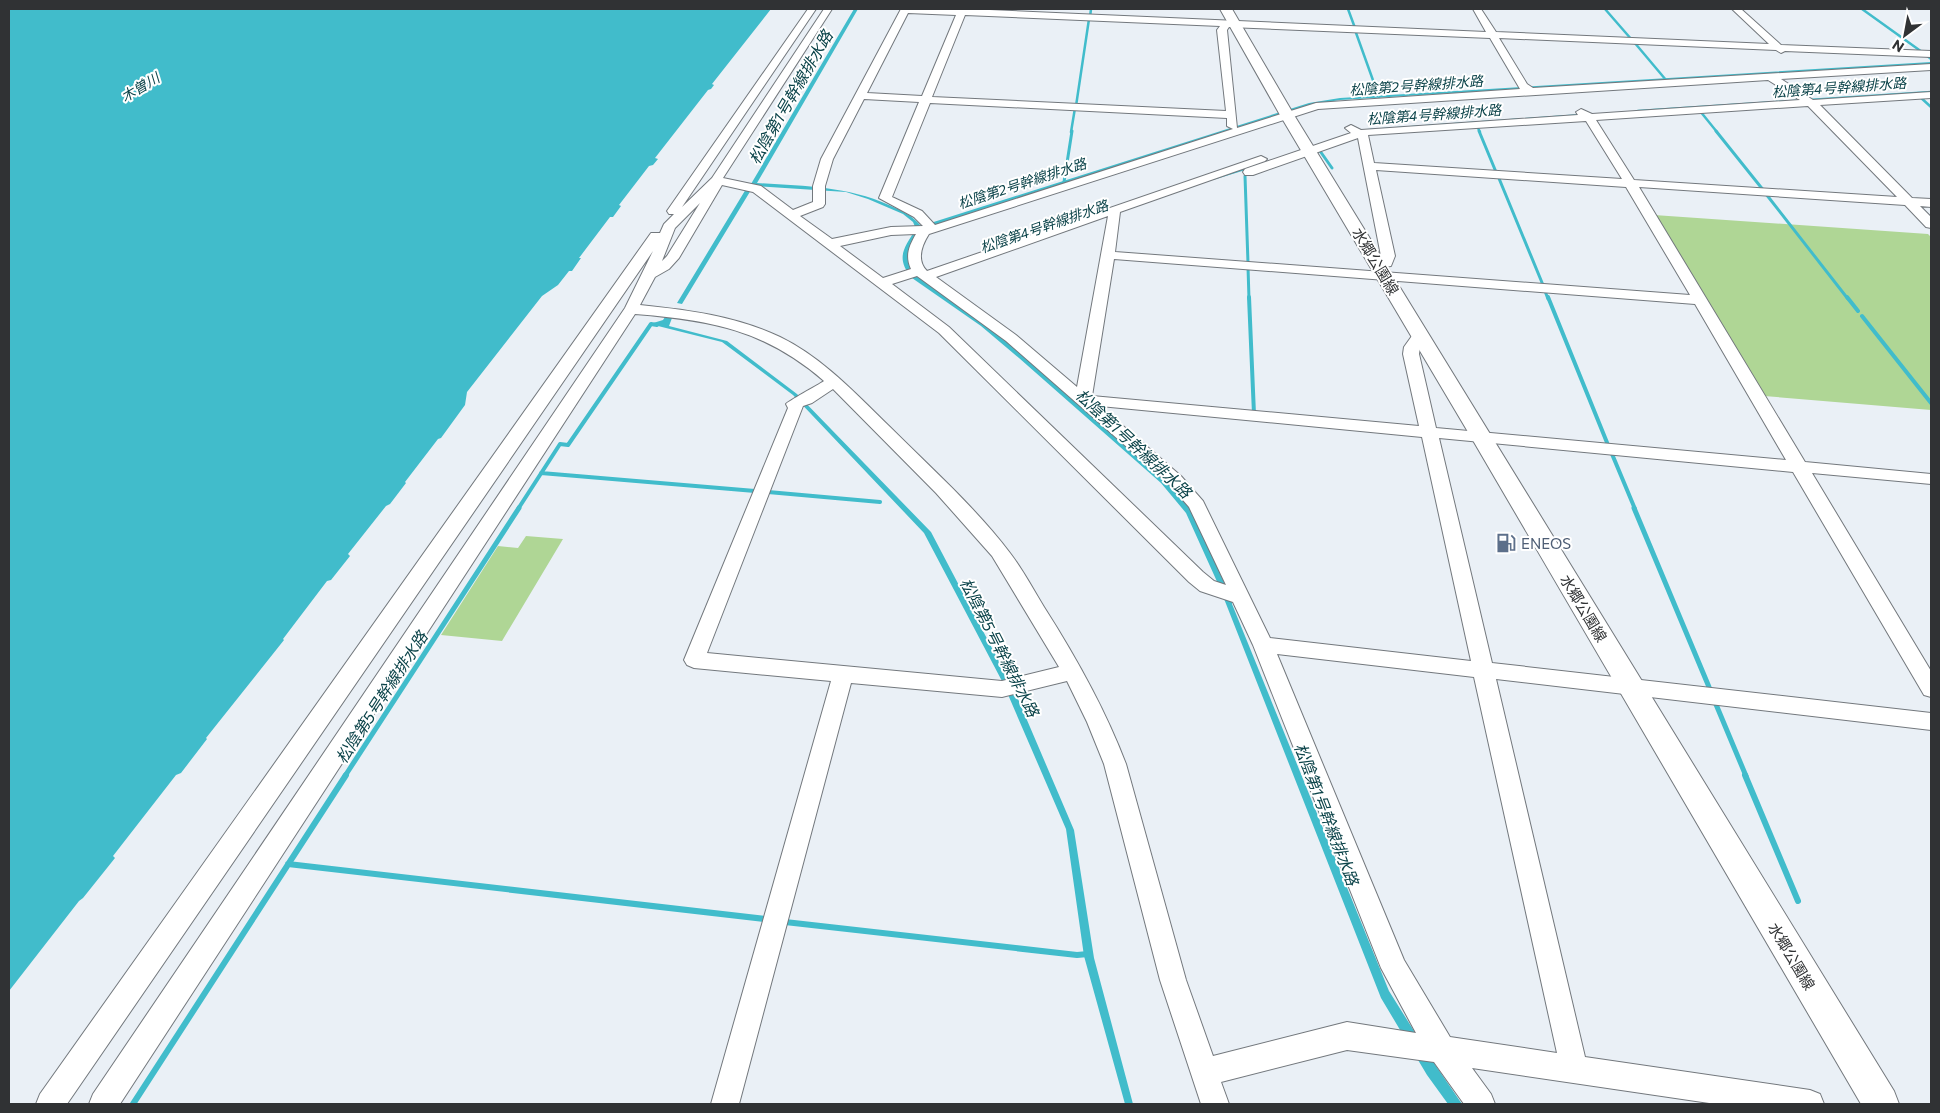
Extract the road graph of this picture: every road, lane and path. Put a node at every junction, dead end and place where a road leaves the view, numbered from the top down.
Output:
1 (812, 9) edge
2 (828, 9) edge
3 (905, 9) edge
4 (1226, 9) edge
5 (1476, 9) edge
6 (1736, 9) edge
7 (962, 10) edge
8 (1230, 24) junction
9 (1493, 35) junction
10 (1778, 47) junction
11 (1928, 61) edge
12 (1803, 67) junction
13 (1765, 75) junction
14 (1527, 89) junction
15 (1931, 89) edge
16 (1931, 95) edge
17 (860, 96) junction
18 (926, 99) junction
19 (1807, 100) junction
20 (1286, 112) junction
21 (1585, 114) junction
22 (1236, 125) junction
23 (1356, 131) junction
24 (1306, 147) junction
25 (1368, 166) junction
26 (1249, 172) dead end
27 (716, 180) junction
28 (1630, 183) junction
29 (751, 187) joint
30 (1909, 202) junction
31 (1931, 203) edge
32 (1112, 212) junction
33 (791, 214) junction
34 (1931, 224) edge
35 (666, 227) junction
36 (925, 229) junction
37 (829, 244) junction
38 (1108, 255) junction
39 (1382, 270) junction
40 (917, 273) junction
41 (649, 275) junction
42 (880, 283) junction
43 (1699, 300) junction
44 (632, 309) junction
45 (1419, 336) junction
46 (834, 381) junction
47 (1084, 400) junction
48 (1429, 432) junction
49 (1482, 437) junction
50 (1799, 466) junction
51 (1931, 479) edge
52 (1239, 597) junction
53 (1262, 644) junction
54 (1483, 669) junction
55 (1072, 672) junction
56 (843, 675) junction
57 (1631, 687) junction
58 (1931, 688) edge
59 (1931, 721) edge
60 (1436, 1048) junction
61 (1574, 1069) junction
62 (1204, 1072) junction
63 (50, 1104) edge
64 (103, 1104) edge
65 (725, 1104) edge
66 (1215, 1104) edge
67 (1481, 1104) edge
68 (1810, 1104) edge
69 (1881, 1104) edge

1 - 35 street
2 - 27 street
3 - 7 street
3 - 17 street
4 - 8 main road, 水郷公園線
5 - 9 street
6 - 10 street
7 - 8 street
7 - 18 street
8 - 9 street
8 - 20 main road, 水郷公園線
8 - 22 street
9 - 10 street
9 - 14 street
10 - 11 street
10 - 12 street
11 - 12 street
12 - 13 street
13 - 14 street
13 - 19 street
14 - 20 street
15 - 19 street
16 - 19 street
17 - 18 street
17 - 33 street
18 - 22 street
18 - 36 street
19 - 21 street
19 - 30 street
20 - 22 street
20 - 24 main road, 水郷公園線
21 - 23 street
21 - 28 street
22 - 36 street
23 - 24 street
23 - 25 street
24 - 26 street
24 - 32 street
24 - 39 main road, 水郷公園線
25 - 28 street
25 - 39 street
27 - 29 street
27 - 35 street
27 - 41 street
28 - 30 street
28 - 43 street
29 - 33 street
30 - 31 street
30 - 34 street
32 - 38 street
32 - 40 street
33 - 37 street
35 - 41 street
35 - 63 street
36 - 37 street
36 - 40 street
37 - 42 street
38 - 39 street
38 - 47 street
39 - 43 street
39 - 45 main road, 水郷公園線
40 - 42 street
40 - 47 street
41 - 44 street
42 - 52 street
43 - 50 street
44 - 46 street
44 - 64 street
45 - 48 street
45 - 49 main road, 水郷公園線
46 - 55 street
46 - 56 street
47 - 48 street
47 - 52 street
48 - 49 street
48 - 54 street
49 - 50 street
49 - 57 main road, 水郷公園線
50 - 51 street
50 - 58 street
52 - 53 street
53 - 54 street
53 - 60 street
54 - 57 street
54 - 61 street
55 - 56 street
55 - 62 street
56 - 65 street
57 - 59 street
57 - 69 main road, 水郷公園線
60 - 61 street
60 - 62 street
60 - 67 street
61 - 68 street
62 - 66 street

